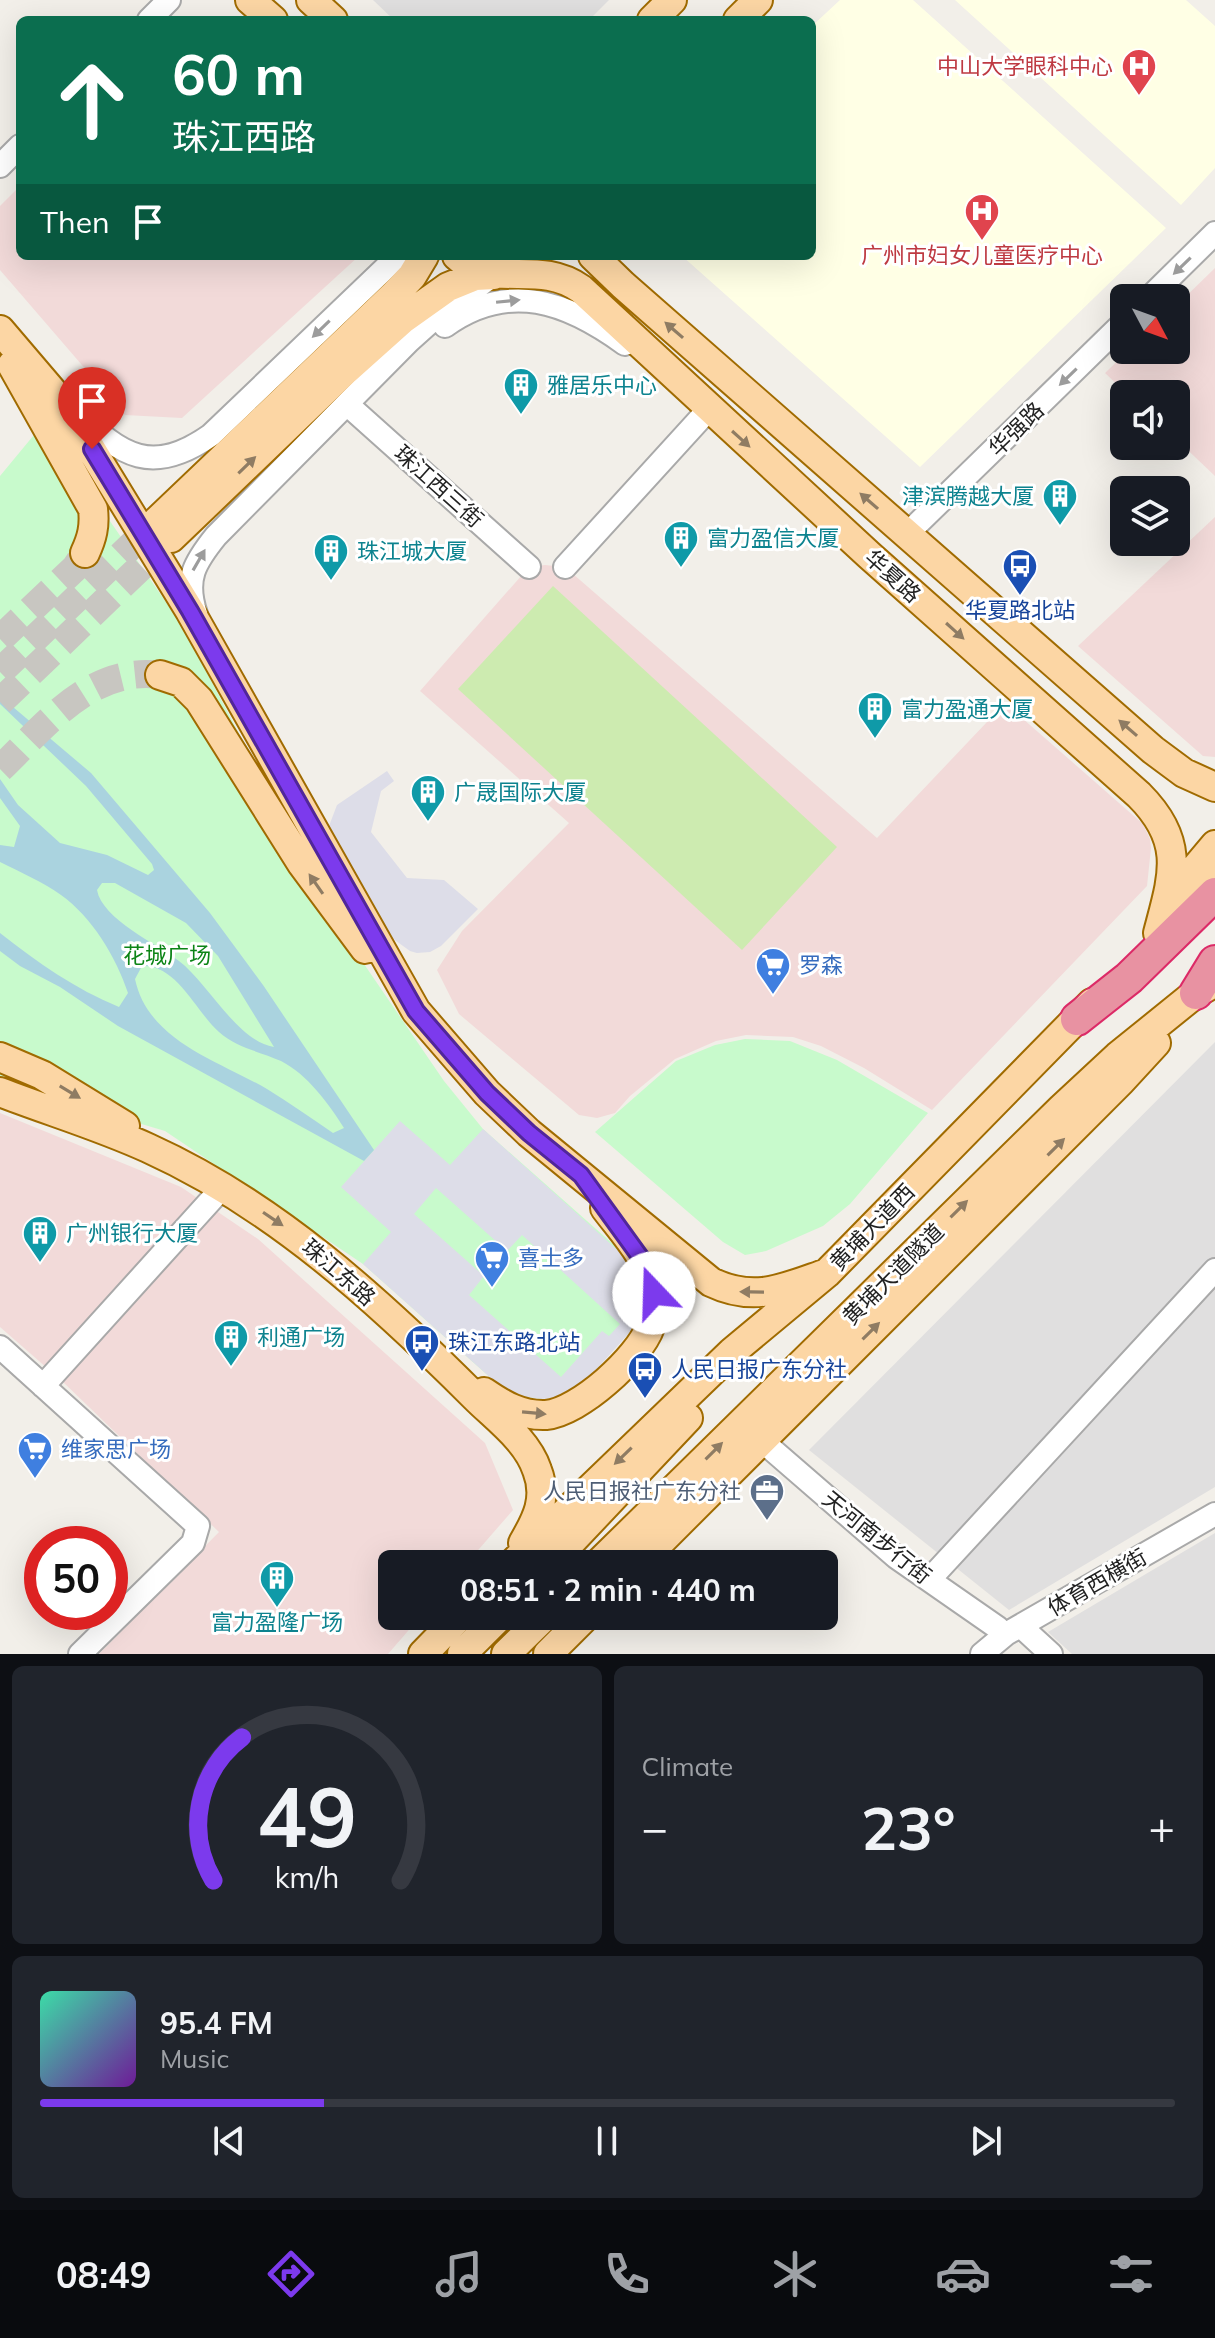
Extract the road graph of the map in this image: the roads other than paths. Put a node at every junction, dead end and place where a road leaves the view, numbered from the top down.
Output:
1 (169, 0) edge
2 (250, 0) edge
3 (311, 0) edge
4 (672, 0) edge
5 (758, 0) edge
6 (153, 16) edge
7 (268, 16) edge
8 (329, 16) edge
9 (656, 16) edge
10 (742, 16) edge
11 (16, 150) edge
12 (0, 166) edge
13 (1215, 233) edge
14 (381, 260) edge
15 (394, 260) edge
16 (422, 260) edge
17 (463, 260) edge
18 (550, 260) edge
19 (597, 260) edge
20 (530, 272) junction
21 (496, 275) junction
22 (1163, 284) edge
23 (628, 290) junction
24 (351, 300) junction
25 (607, 312) junction
26 (0, 330) edge
27 (1110, 336) edge
28 (12, 351) edge
29 (699, 400) junction
30 (349, 406) junction
31 (331, 422) junction
32 (907, 534) junction
33 (85, 553) tunnel mouth
34 (529, 567) dead end
35 (565, 567) dead end
36 (203, 634) junction
37 (160, 675) tunnel mouth
38 (1169, 762) junction
39 (1215, 787) edge
40 (1139, 795) junction
41 (1215, 845) edge
42 (1215, 872) edge
43 (1215, 894) edge
44 (1158, 933) junction
45 (1215, 962) edge
46 (1209, 983) edge
47 (416, 1011) junction
48 (1077, 1019) junction
49 (0, 1057) edge
50 (0, 1092) edge
51 (581, 1175) junction
52 (222, 1188) junction
53 (1215, 1270) edge
54 (827, 1273) junction
55 (0, 1347) edge
56 (442, 1364) junction
57 (43, 1386) junction
58 (761, 1440) junction
59 (1215, 1514) edge
60 (519, 1550) edge
61 (524, 1550) edge
62 (563, 1550) edge
63 (612, 1550) edge
64 (652, 1550) edge
65 (929, 1580) junction
66 (998, 1628) dead end
67 (446, 1630) edge
68 (486, 1630) edge
69 (531, 1630) edge
70 (572, 1630) edge
71 (1027, 1632) dead end
72 (80, 1654) edge
73 (423, 1654) edge
74 (462, 1654) edge
75 (506, 1654) edge
76 (548, 1654) edge
77 (982, 1654) edge
78 (1051, 1654) edge

1 - 6 street
2 - 7 main road
3 - 8 main road
4 - 9 main road
5 - 10 main road
11 - 12 street
13 -> 22 street
14 - 24 street
15 - 24 street
16 -> 21 main road, 华夏路
17 - 21 main road
18 - 20 main road, 华夏路
19 - 23 main road, 华夏路
20 - 21 main road, 华夏路
20 - 25 main road, 华夏路
21 - 31 street
23 - 25 main road
32 -> 23 main road, 华夏路
24 -> 28 street
25 - 29 main road, 华夏路
26 - 28 main road
27 -> 32 street, 华强路
28 - 33 main road
28 - 36 main road
30 -> 29 street
29 - 35 street
29 -> 40 main road, 华夏路
30 - 31 street
30 - 34 street, 珠江西三街
36 -> 31 street
38 -> 32 main road, 华夏路
36 - 47 main road
47 -> 37 main road
38 - 39 main road, 华夏路
38 - 40 main road
40 - 44 main road, 华夏路
41 - 44 main road
42 - 44 main road, 黄埔大道西
43 - 48 highway
44 - 48 main road, 黄埔大道西
45 - 46 highway
58 -> 46 main road
63 -> 46 main road, 黄埔大道隧道
47 - 51 main road
48 - 54 main road, 黄埔大道西
49 -> 52 main road
50 - 52 main road, 珠江东路
54 -> 51 main road
56 -> 51 main road
52 -> 56 main road, 珠江东路
52 - 57 street
53 - 65 street
54 -> 61 main road, 黄埔大道西
54 - 62 main road
55 - 57 street
56 - 60 main road, 珠江东路
57 - 72 street
58 - 64 main road
58 - 65 street, 天河南步行街
59 - 77 street, 体育西横街
65 - 66 street, 天河南步行街
67 - 73 main road
68 - 74 main road
69 - 75 main road
70 - 76 main road
71 - 78 street

